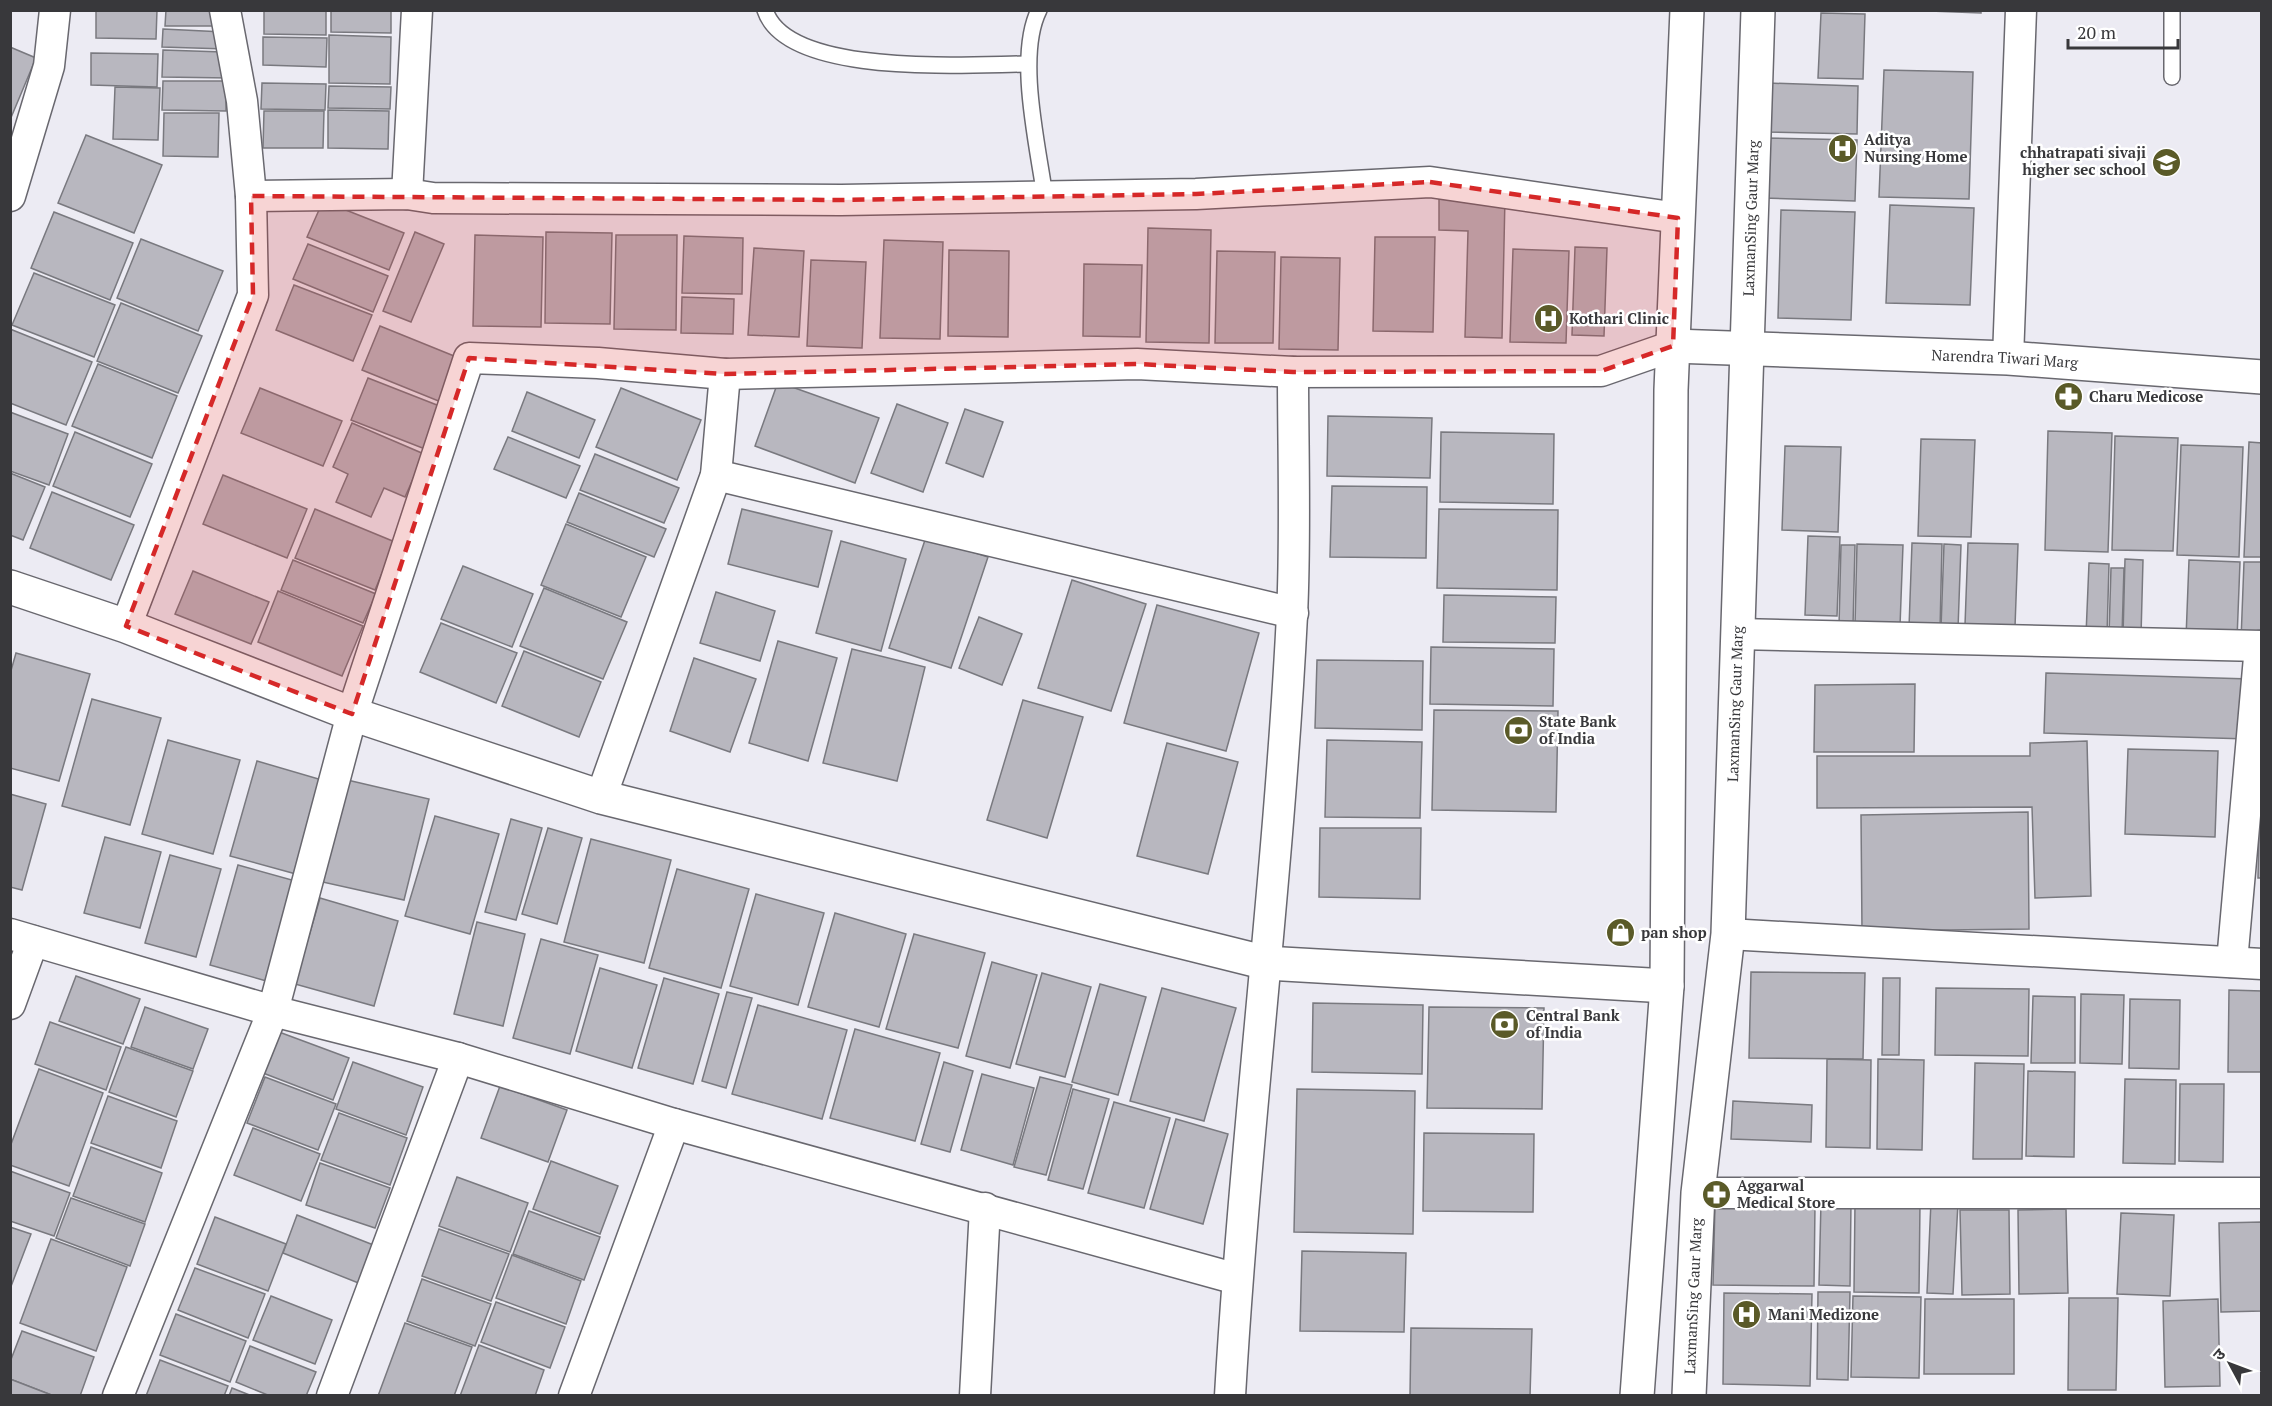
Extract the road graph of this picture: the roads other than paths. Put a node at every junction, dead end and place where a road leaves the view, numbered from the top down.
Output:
1 (55, 10) edge
2 (225, 10) edge
3 (417, 10) edge
4 (765, 10) edge
5 (1039, 10) edge
6 (1687, 10) edge
7 (1758, 10) edge
8 (2021, 10) edge
9 (2172, 10) edge
10 (1028, 64) junction
11 (2172, 77) dead end
12 (407, 194) junction
13 (10, 196) edge
14 (251, 196) junction
15 (1045, 197) junction
16 (1678, 218) junction
17 (1673, 346) junction
18 (1748, 349) junction
19 (2008, 358) junction
20 (1293, 372) junction
21 (724, 374) junction
22 (2262, 376) edge
23 (716, 475) junction
24 (10, 587) edge
25 (1293, 613) junction
26 (126, 626) junction
27 (1738, 634) junction
28 (2261, 646) edge
29 (352, 714) junction
30 (601, 797) junction
31 (1728, 934) junction
32 (22, 937) edge
33 (2232, 962) junction
34 (1267, 963) junction
35 (2262, 964) edge
36 (1667, 986) junction
37 (10, 1004) edge
38 (273, 1011) junction
39 (458, 1058) junction
40 (674, 1124) junction
41 (1698, 1193) junction
42 (2262, 1193) edge
43 (985, 1208) junction
44 (1237, 1279) junction
45 (118, 1395) edge
46 (332, 1395) edge
47 (574, 1395) edge
48 (975, 1395) edge
49 (1230, 1395) edge
50 (1637, 1395) edge
51 (1689, 1395) edge

1 - 13 street
2 - 14 street
3 - 12 street
4 - 10 lane
5 - 10 lane
6 - 16 main road
7 - 18 main road, LaxmanSing Gaur Marg
8 - 19 street
9 - 11 lane
10 - 15 lane
12 - 14 street
12 - 15 street
14 - 26 street
15 - 16 street
16 - 17 main road
17 - 18 main road, Narendra Tiwari Marg
17 - 20 street
17 - 36 main road
18 - 19 main road, Narendra Tiwari Marg
18 - 27 main road, LaxmanSing Gaur Marg
19 - 22 main road, Narendra Tiwari Marg
20 - 21 street
20 - 25 street
21 - 23 street
21 - 29 street
23 - 25 street
23 - 30 street
24 - 26 main road
25 - 34 street
26 - 29 main road
27 - 28 street
27 - 31 main road, LaxmanSing Gaur Marg
28 - 33 street
29 - 30 main road
29 - 38 street
30 - 34 main road
31 - 33 street
31 - 41 main road, LaxmanSing Gaur Marg
32 - 37 street
32 - 38 street
33 - 35 street
34 - 36 main road
34 - 44 street
36 - 50 main road
38 - 39 street
38 - 45 street
39 - 40 street
39 - 46 street
40 - 43 street
40 - 47 street
41 - 42 street
41 - 51 main road, LaxmanSing Gaur Marg
43 - 44 street
43 - 48 street
44 - 49 street

